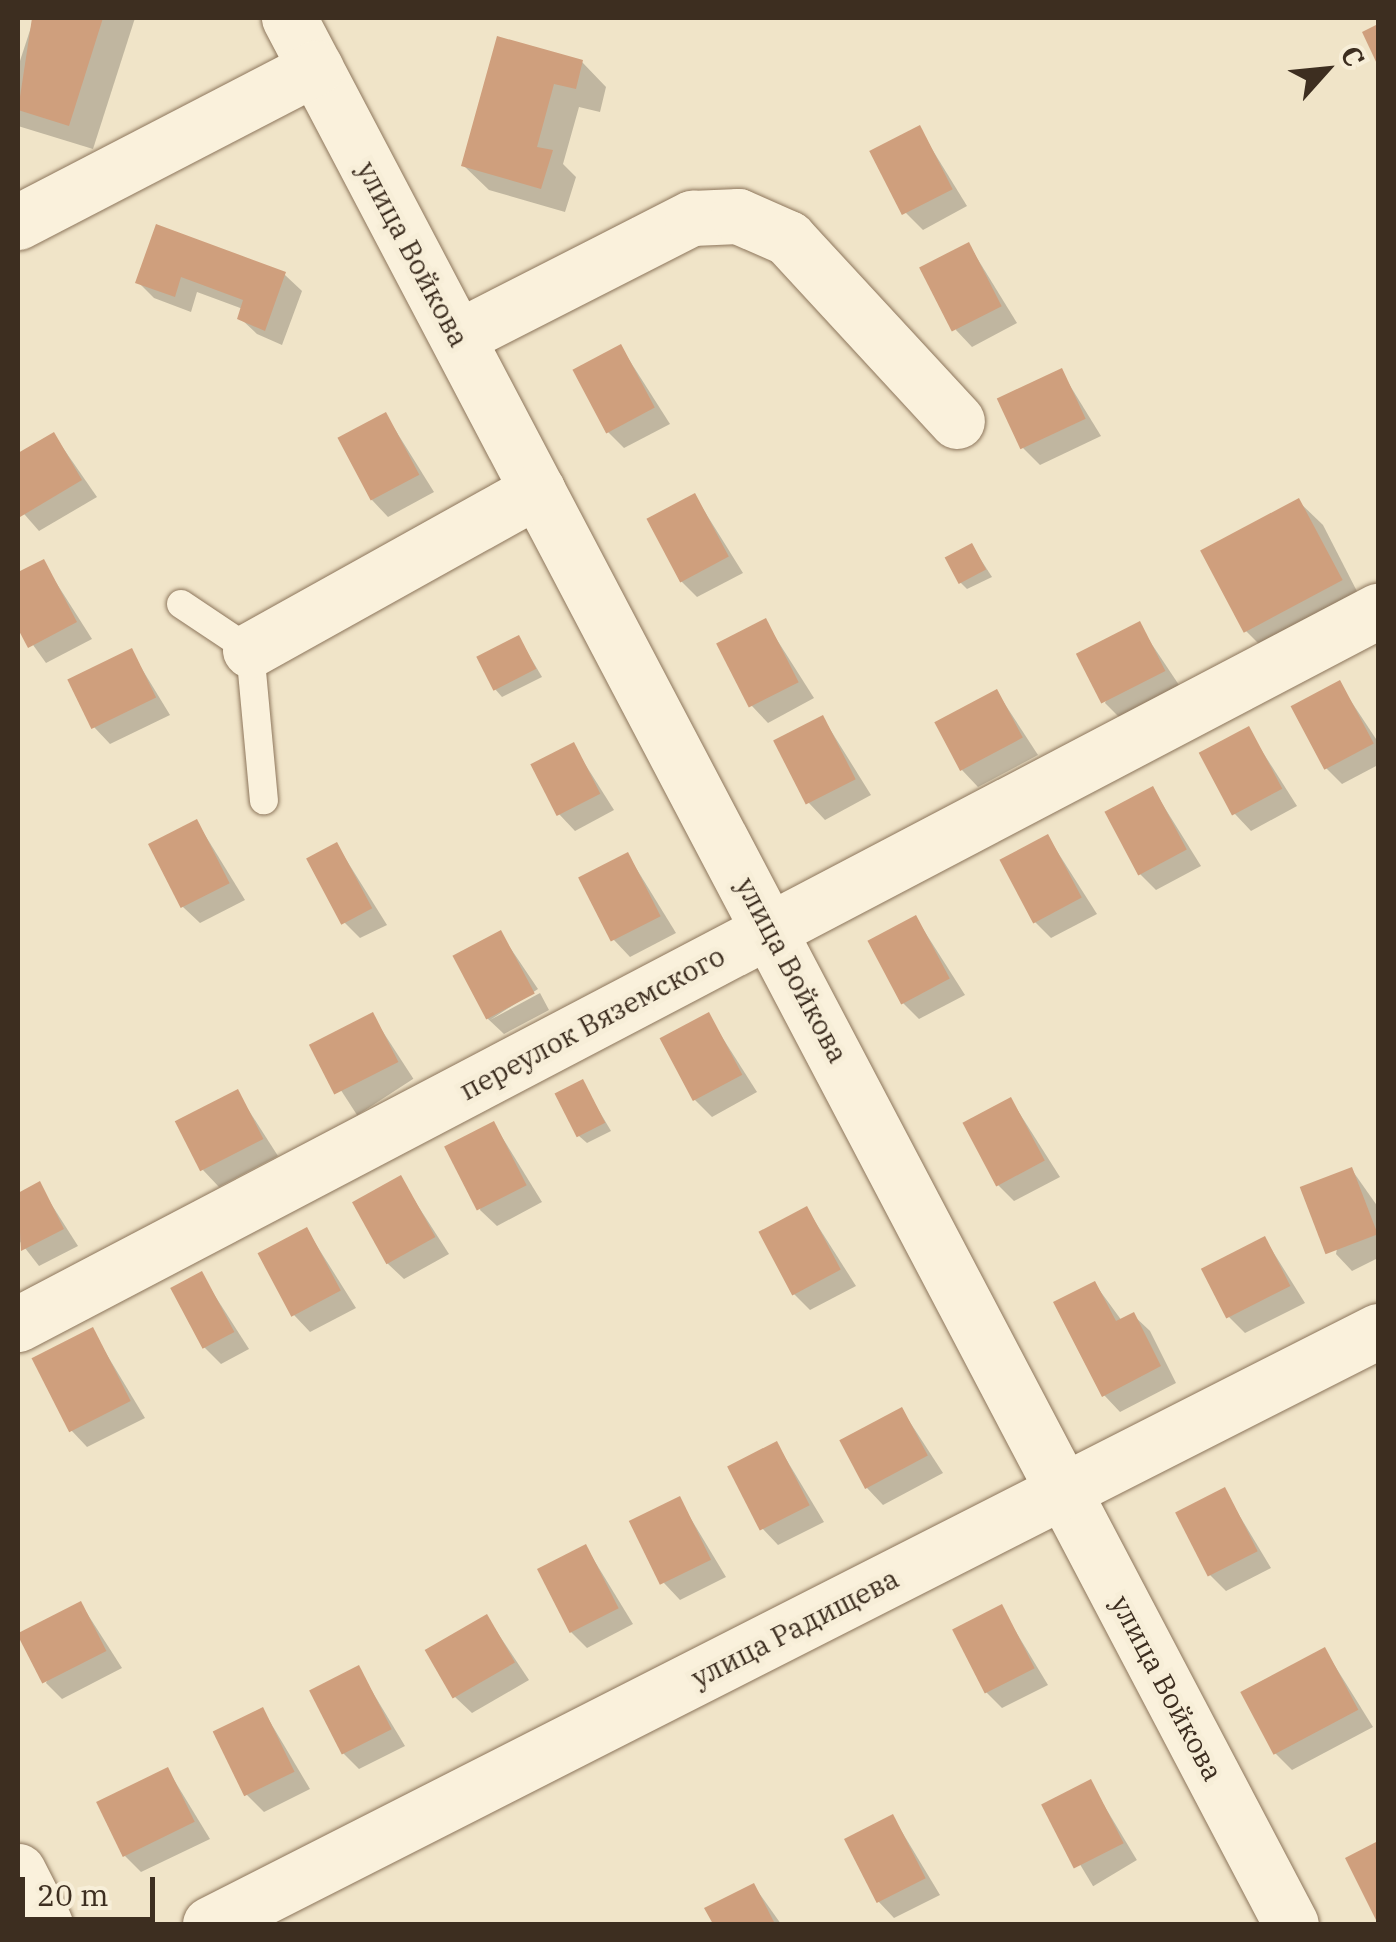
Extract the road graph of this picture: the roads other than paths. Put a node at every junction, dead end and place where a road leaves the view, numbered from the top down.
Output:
1 (289, 18) edge
2 (315, 68) junction
3 (18, 222) edge
4 (458, 337) junction
5 (956, 421) dead end
6 (538, 490) junction
7 (181, 604) dead end
8 (1378, 611) edge
9 (250, 650) junction
10 (264, 800) dead end
11 (771, 929) junction
12 (18, 1324) edge
13 (1378, 1331) edge
14 (1064, 1492) junction
15 (18, 1871) edge
16 (44, 1924) edge
17 (210, 1924) edge
18 (1290, 1924) edge

1 - 2 street, улица Войкова
2 - 3 street
2 - 4 street, улица Войкова
4 - 5 street
4 - 6 street, улица Войкова
6 - 9 street
6 - 11 street, улица Войкова
7 - 9 lane
8 - 11 street, переулок Вяземского
9 - 10 lane
11 - 12 street, переулок Вяземского
11 - 14 street, улица Войкова
13 - 14 street, улица Радищева
14 - 17 street, улица Радищева
14 - 18 street, улица Войкова
15 - 16 street

